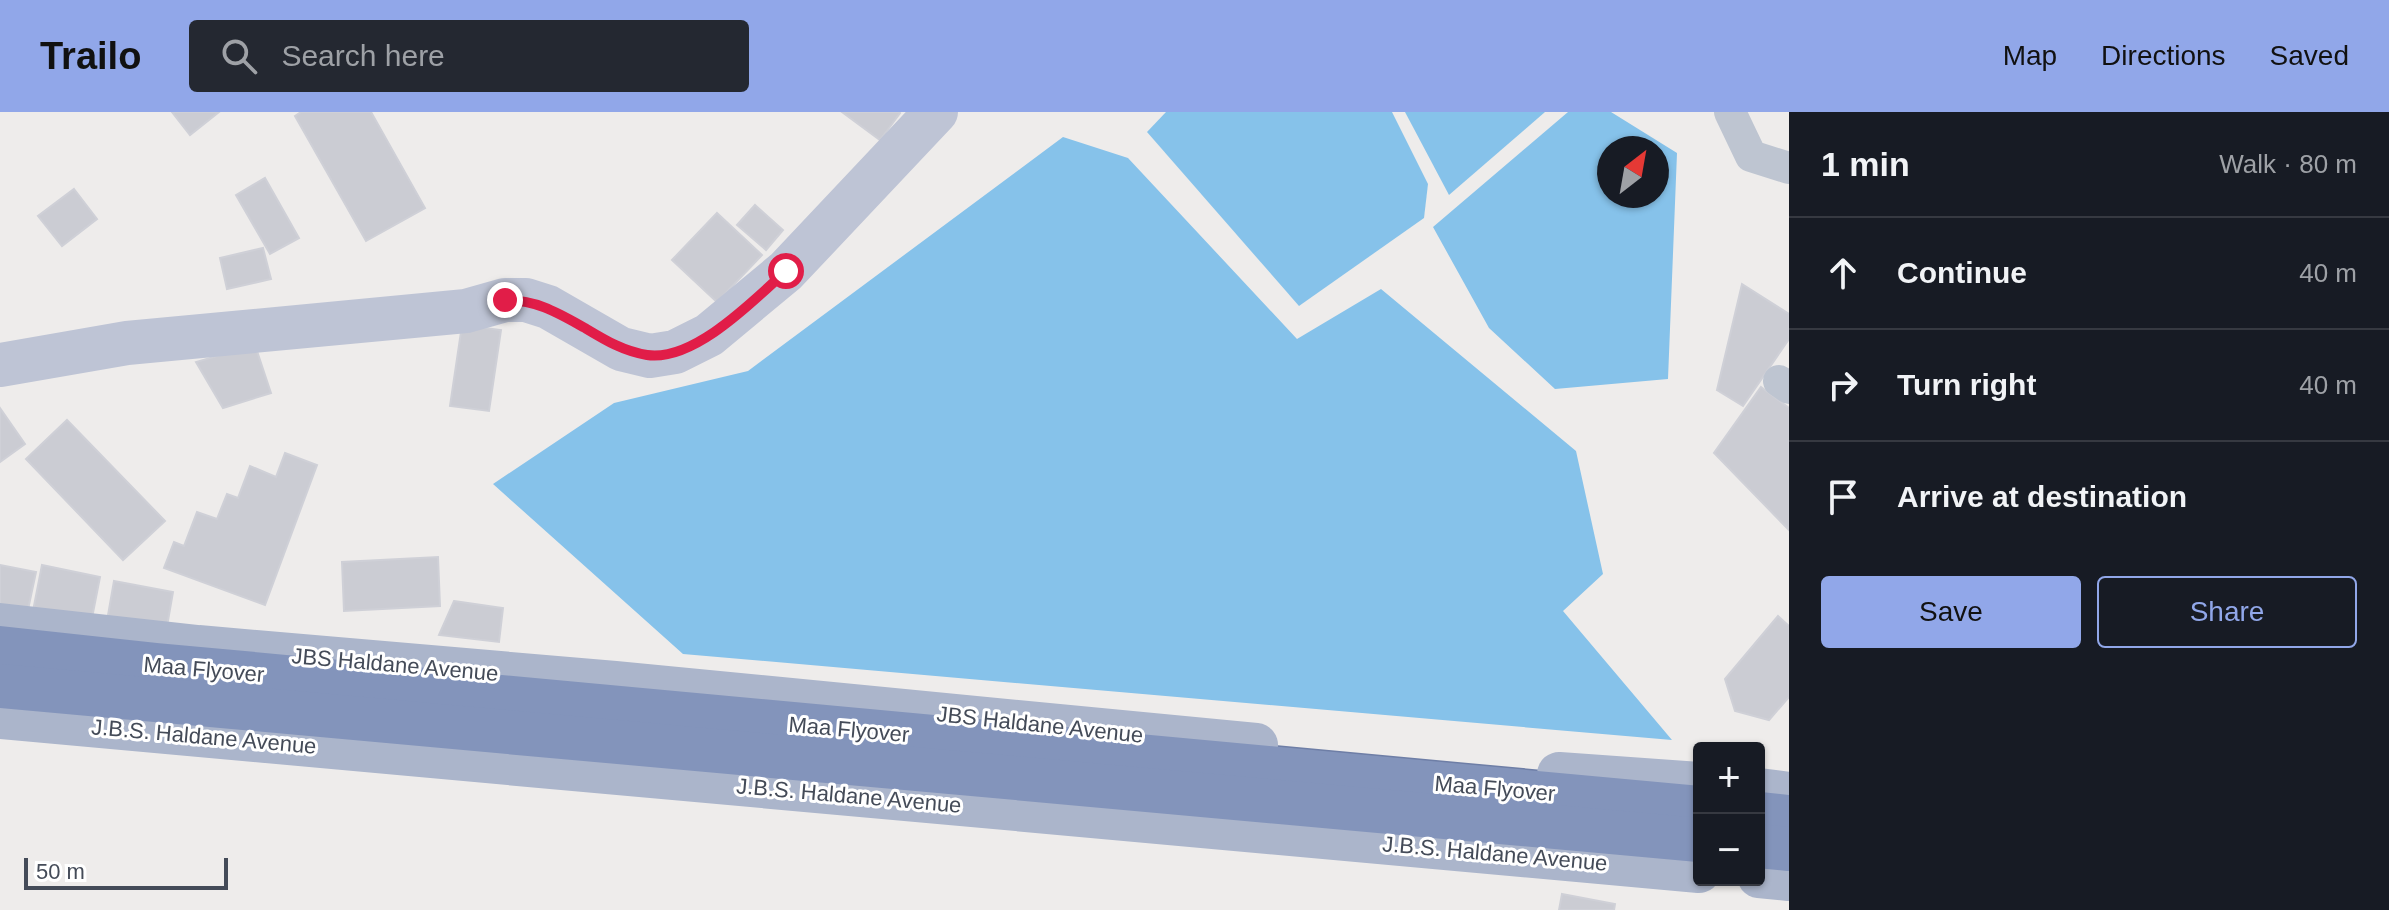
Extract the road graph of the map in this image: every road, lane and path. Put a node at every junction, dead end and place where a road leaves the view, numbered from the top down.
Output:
1 (936, 112) edge
2 (1730, 112) edge
3 (1789, 168) edge
4 (0, 365) edge
5 (0, 625) edge
6 (0, 648) edge
7 (0, 686) edge
8 (0, 717) edge
9 (1693, 784) edge
10 (1765, 791) edge
11 (1789, 794) edge
12 (1693, 807) edge
13 (1765, 815) edge
14 (1789, 817) edge
15 (1693, 839) edge
16 (1765, 847) edge
17 (1789, 849) edge
18 (1693, 870) edge
19 (1765, 877) edge
20 (1789, 879) edge

1 - 4 street
2 - 3 street
5 - 9 main road, JBS Haldane Avenue
6 - 12 highway, Maa Flyover
7 - 15 highway, Maa Flyover
8 - 18 main road, J.B.S. Haldane Avenue
10 - 11 main road
13 - 14 highway
16 - 17 highway
19 - 20 main road

